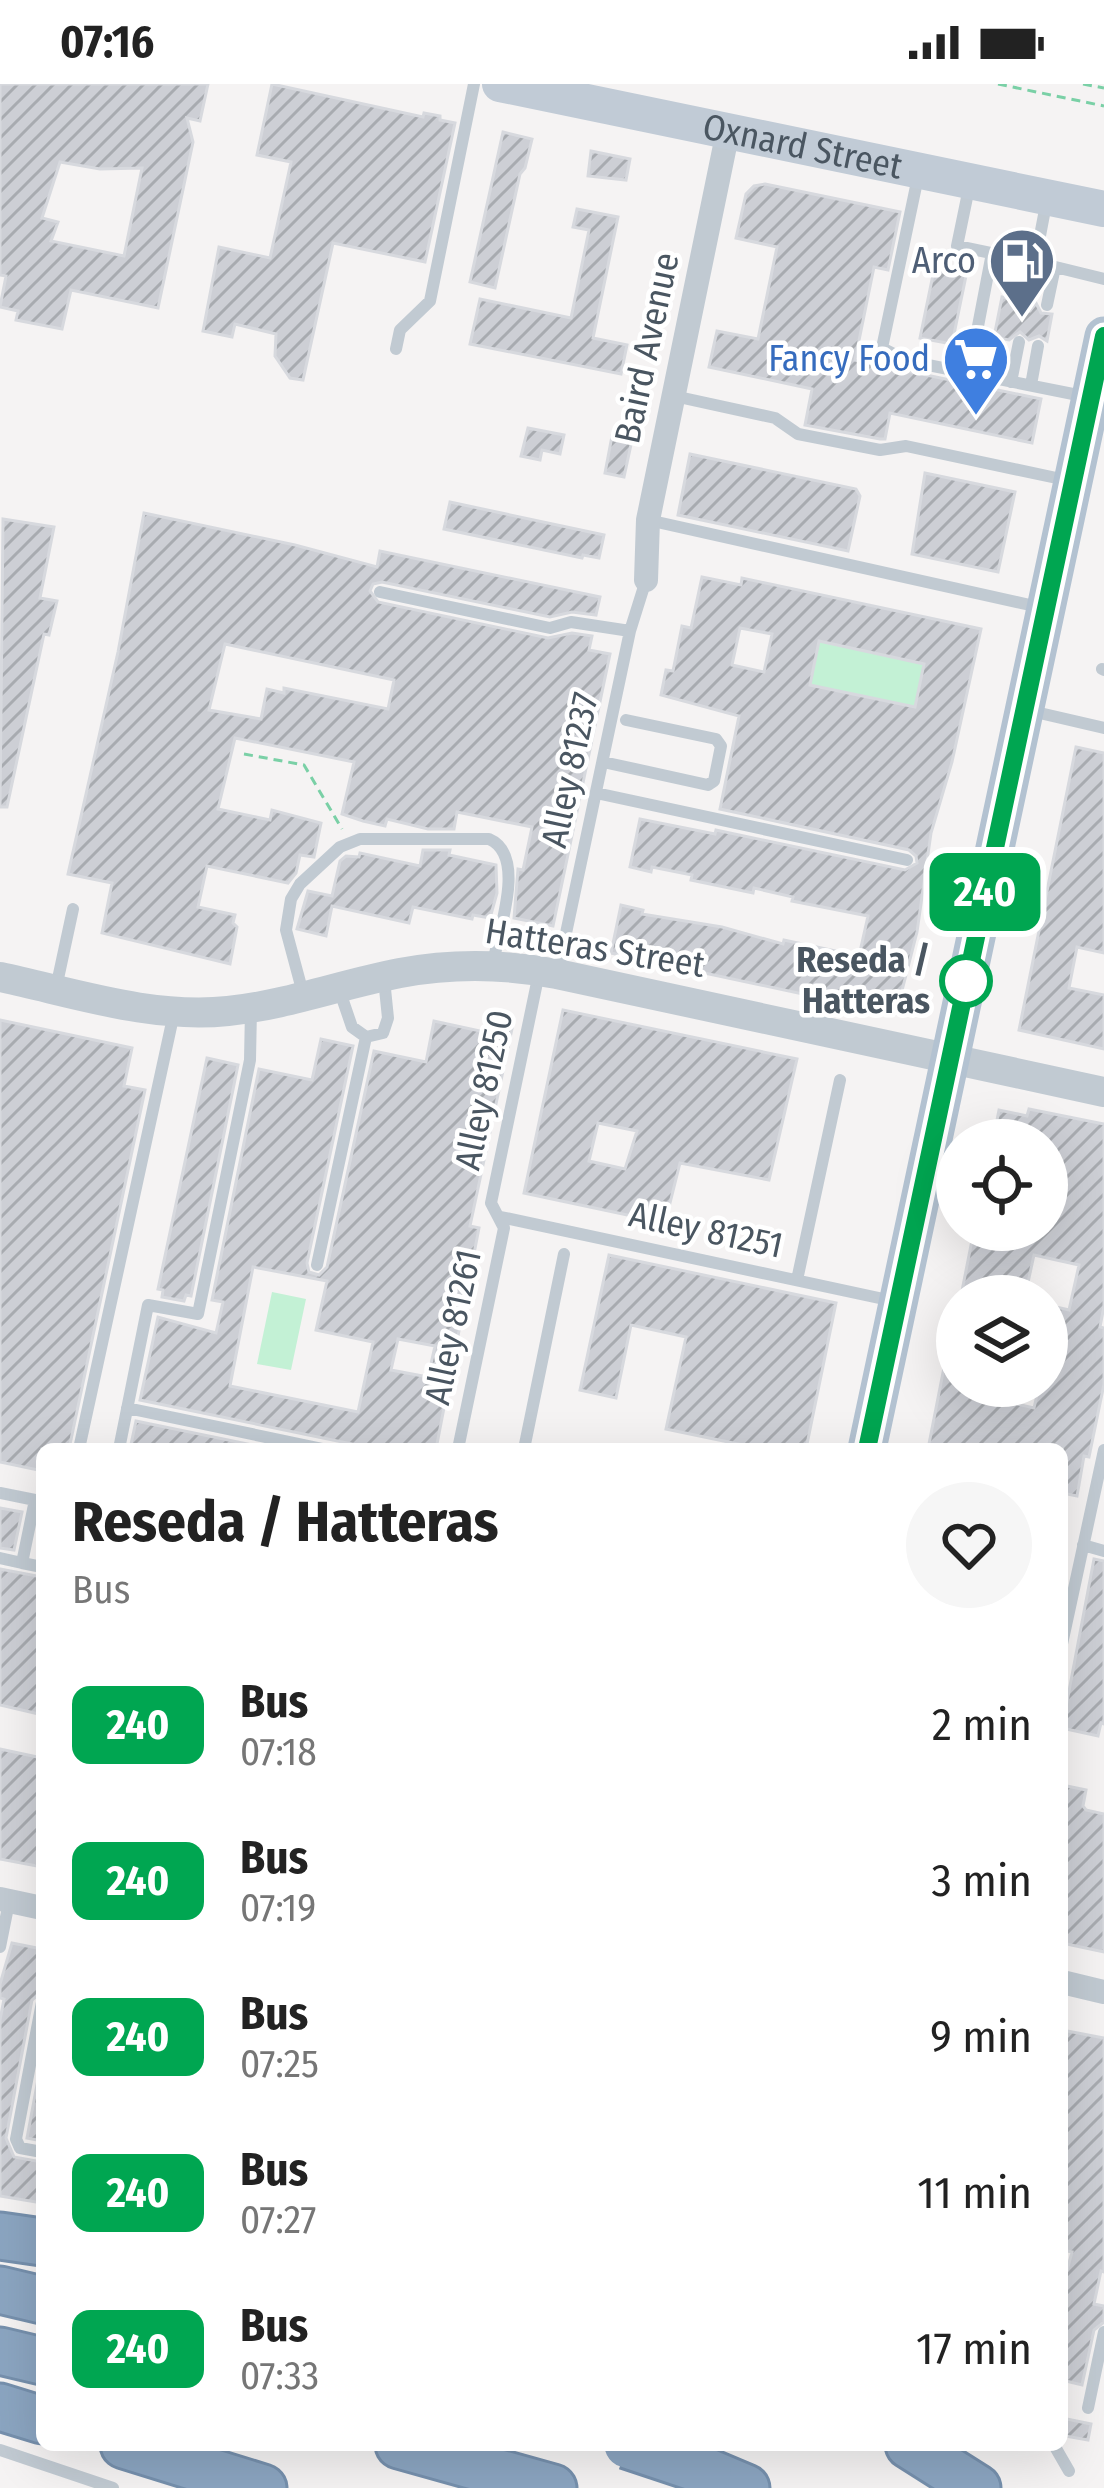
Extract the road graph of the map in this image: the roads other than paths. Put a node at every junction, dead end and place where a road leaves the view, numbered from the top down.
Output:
1 (474, 84) edge
2 (500, 84) edge
3 (728, 131) junction
4 (920, 171) junction
5 (970, 182) junction
6 (1048, 198) junction
7 (1104, 209) edge
8 (992, 253) junction
9 (1035, 262) junction
10 (1054, 267) junction
11 (1104, 279) edge
12 (1026, 302) dead end
13 (1046, 305) dead end
14 (1018, 342) dead end
15 (1038, 346) dead end
16 (396, 349) dead end
17 (1102, 352) edge
18 (969, 373) junction
19 (1011, 382) junction
20 (1031, 386) junction
21 (674, 396) junction
22 (1091, 398) junction
23 (1073, 482) junction
24 (648, 520) junction
25 (646, 580) joint
26 (380, 592) dead end
27 (1046, 609) junction
28 (630, 631) junction
29 (1024, 709) junction
30 (626, 719) dead end
31 (1104, 728) edge
32 (603, 762) junction
33 (596, 793) junction
34 (907, 860) dead end
35 (73, 909) dead end
36 (492, 965) junction
37 (548, 972) junction
38 (0, 977) edge
39 (384, 977) junction
40 (339, 988) junction
41 (56, 989) junction
42 (304, 998) junction
43 (251, 1008) junction
44 (174, 1012) junction
45 (366, 1037) junction
46 (950, 1058) junction
47 (840, 1080) dead end
48 (1104, 1092) edge
49 (501, 1217) junction
50 (564, 1254) dead end
51 (317, 1265) dead end
52 (797, 1280) junction
53 (898, 1303) junction
54 (127, 1408) junction
55 (80, 1443) edge
56 (119, 1443) edge
57 (293, 1443) edge
58 (459, 1443) edge
59 (525, 1443) edge
60 (868, 1443) edge
61 (1104, 1450) edge
62 (0, 1493) edge
63 (36, 1500) edge
64 (36, 1512) edge
65 (1083, 1545) junction
66 (1104, 1551) edge
67 (0, 1558) edge
68 (22, 1563) junction
69 (36, 1566) edge
70 (1068, 1616) edge
71 (5, 1900) edge
72 (36, 1907) edge
73 (0, 1947) edge
74 (1068, 1983) edge
75 (1104, 1992) edge
76 (36, 2034) edge
77 (36, 2151) edge
78 (0, 2236) edge
79 (36, 2241) edge
80 (0, 2290) edge
81 (36, 2299) edge
82 (1104, 2332) edge
83 (0, 2351) edge
84 (36, 2360) edge
85 (0, 2407) edge
86 (1088, 2408) dead end
87 (36, 2418) edge
88 (0, 2450) edge
89 (143, 2451) edge
90 (420, 2451) edge
91 (644, 2451) edge
92 (657, 2451) edge
93 (918, 2451) edge
94 (1058, 2451) edge
95 (1069, 2470) dead end
96 (727, 2480) edge
97 (113, 2488) edge
98 (263, 2488) edge
99 (553, 2488) edge
100 (650, 2488) edge
101 (976, 2488) edge

1 - 16 lane
2 - 3 main road, Oxnard Street
3 - 4 main road, Oxnard Street
3 - 21 street, Baird Avenue
4 - 5 main road, Oxnard Street
4 - 18 lane
5 - 6 main road, Oxnard Street
5 - 8 lane
6 - 7 main road, Oxnard Street
6 - 9 lane
8 - 9 lane
8 - 18 lane
9 - 10 lane
9 - 12 lane
10 - 11 lane
10 - 13 lane
14 - 19 lane
15 - 20 lane
17 - 22 main road
18 - 19 lane
19 - 20 lane
20 - 22 lane
21 - 23 lane
21 - 24 street, Baird Avenue
22 - 23 main road
23 - 27 main road
24 - 25 street, Baird Avenue
24 - 27 lane
25 - 28 lane, Alley 81237
26 - 28 lane
27 - 29 main road
28 - 32 lane, Alley 81237
29 - 31 lane
29 - 46 main road
30 - 32 lane
32 - 33 lane, Alley 81237
33 - 34 lane
33 - 37 lane, Alley 81237
35 - 41 lane
36 - 37 street, Hatteras Street
36 - 39 street, Hatteras Street
36 - 42 lane
37 - 46 street, Hatteras Street
37 - 49 lane, Alley 81250
38 - 41 street, Hatteras Street
39 - 40 street, Hatteras Street
39 - 45 lane
40 - 42 street, Hatteras Street
40 - 45 lane
41 - 44 street, Hatteras Street
42 - 43 street, Hatteras Street
43 - 44 street, Hatteras Street
43 - 54 lane
44 - 55 lane
45 - 51 lane
46 - 48 street, Hatteras Street
46 - 53 main road
47 - 52 lane
49 - 52 lane, Alley 81251
49 - 58 lane, Alley 81261
50 - 59 lane
52 - 53 lane, Alley 81251
53 - 60 main road
54 - 56 lane
54 - 57 lane
61 - 65 lane
62 - 63 lane
64 - 68 lane
65 - 66 lane
65 - 70 lane
67 - 68 lane
68 - 69 lane
71 - 72 street
71 - 73 lane
74 - 75 street
76 - 77 lane
78 - 79 highway
80 - 81 highway
82 - 86 lane
83 - 84 highway
85 - 87 highway
88 - 97 lane
89 - 98 highway
90 - 99 highway
91 - 96 highway, bridge
92 - 100 main road
93 - 101 highway
94 - 95 lane

